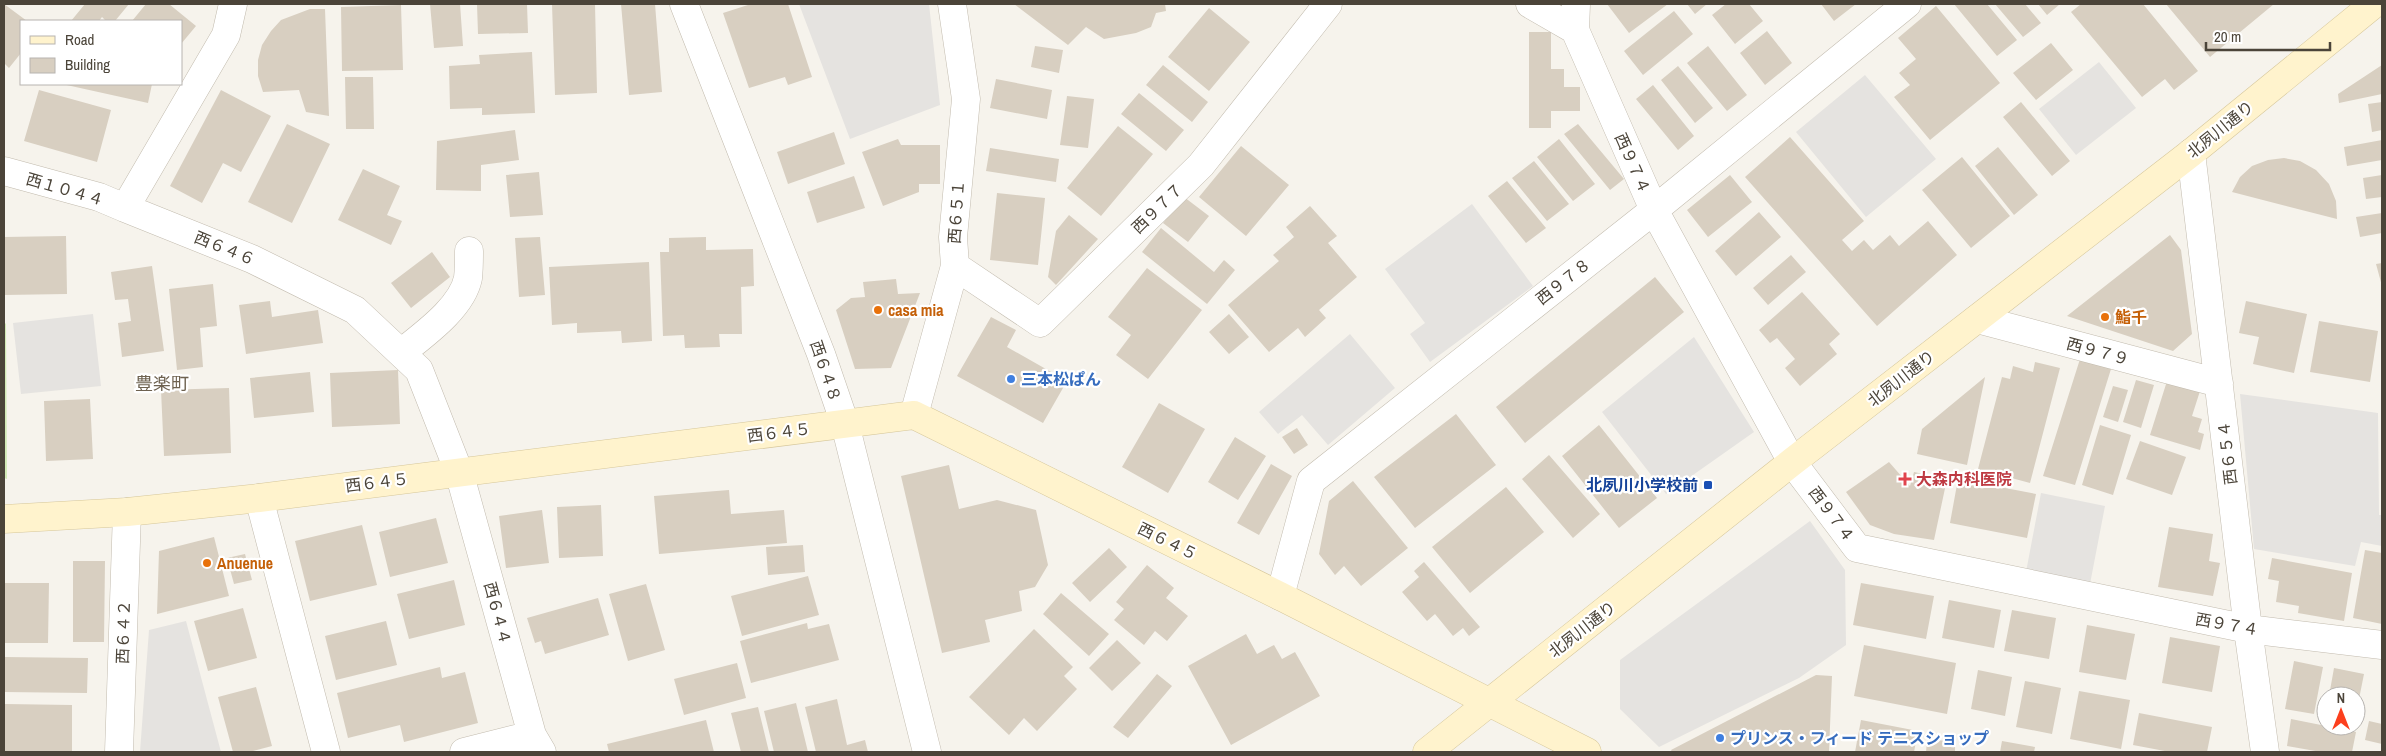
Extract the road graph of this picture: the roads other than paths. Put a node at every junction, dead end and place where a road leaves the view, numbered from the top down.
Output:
1 (233, 4) edge
2 (684, 4) edge
3 (952, 4) edge
4 (1328, 4) edge
5 (1530, 4) edge
6 (1576, 4) edge
7 (1907, 4) edge
8 (2374, 4) edge
9 (1575, 30) junction
10 (2191, 153) junction
11 (4, 171) edge
12 (125, 208) junction
13 (1654, 210) junction
14 (469, 251) dead end
15 (955, 266) junction
16 (1977, 319) junction
17 (401, 353) junction
18 (2219, 383) junction
19 (914, 415) junction
20 (845, 424) junction
21 (1792, 462) junction
22 (459, 472) junction
23 (259, 498) junction
24 (127, 512) junction
25 (4, 519) edge
26 (1280, 596) junction
27 (2248, 629) junction
28 (2382, 645) edge
29 (1490, 702) junction
30 (537, 744) edge
31 (120, 752) edge
32 (326, 752) edge
33 (464, 752) edge
34 (927, 752) edge
35 (1427, 752) edge
36 (1587, 752) edge
37 (2266, 752) edge

1 - 12 street
2 - 20 street, 西６４８
3 - 15 street, 西６５１
4 - 15 street, 西９７７
5 - 9 street
6 - 9 street, 西９７４
7 - 13 street, 西９７８
8 - 10 street, 北夙川通り
9 - 13 street, 西９７４
10 - 16 street, 北夙川通り
10 - 18 street, 西６５４
11 - 12 street, 西１０４４
12 - 17 street, 西６４６
13 - 21 street, 西９７４
13 - 26 street, 西９７８
14 - 17 street
15 - 19 street, 西６５１
16 - 18 street, 西９７９
16 - 21 street, 北夙川通り
17 - 22 street, 西６４６
18 - 27 street, 西６５４
19 - 20 street, 西６４５
19 - 26 street, 西６４５
20 - 22 street, 西６４５
20 - 34 street, 西６４８
21 - 27 street, 西９７４
21 - 29 street, 北夙川通り
22 - 23 street, 西６４５
22 - 30 street, 西６４４
23 - 24 street, 西６４５
23 - 32 street
24 - 25 street, 西６４５
24 - 31 street, 西６４２
26 - 29 street, 西６４５
27 - 28 street, 西９７４
27 - 37 street, 西６５４
29 - 35 street, 北夙川通り
29 - 36 street, 西６４５
30 - 33 street

